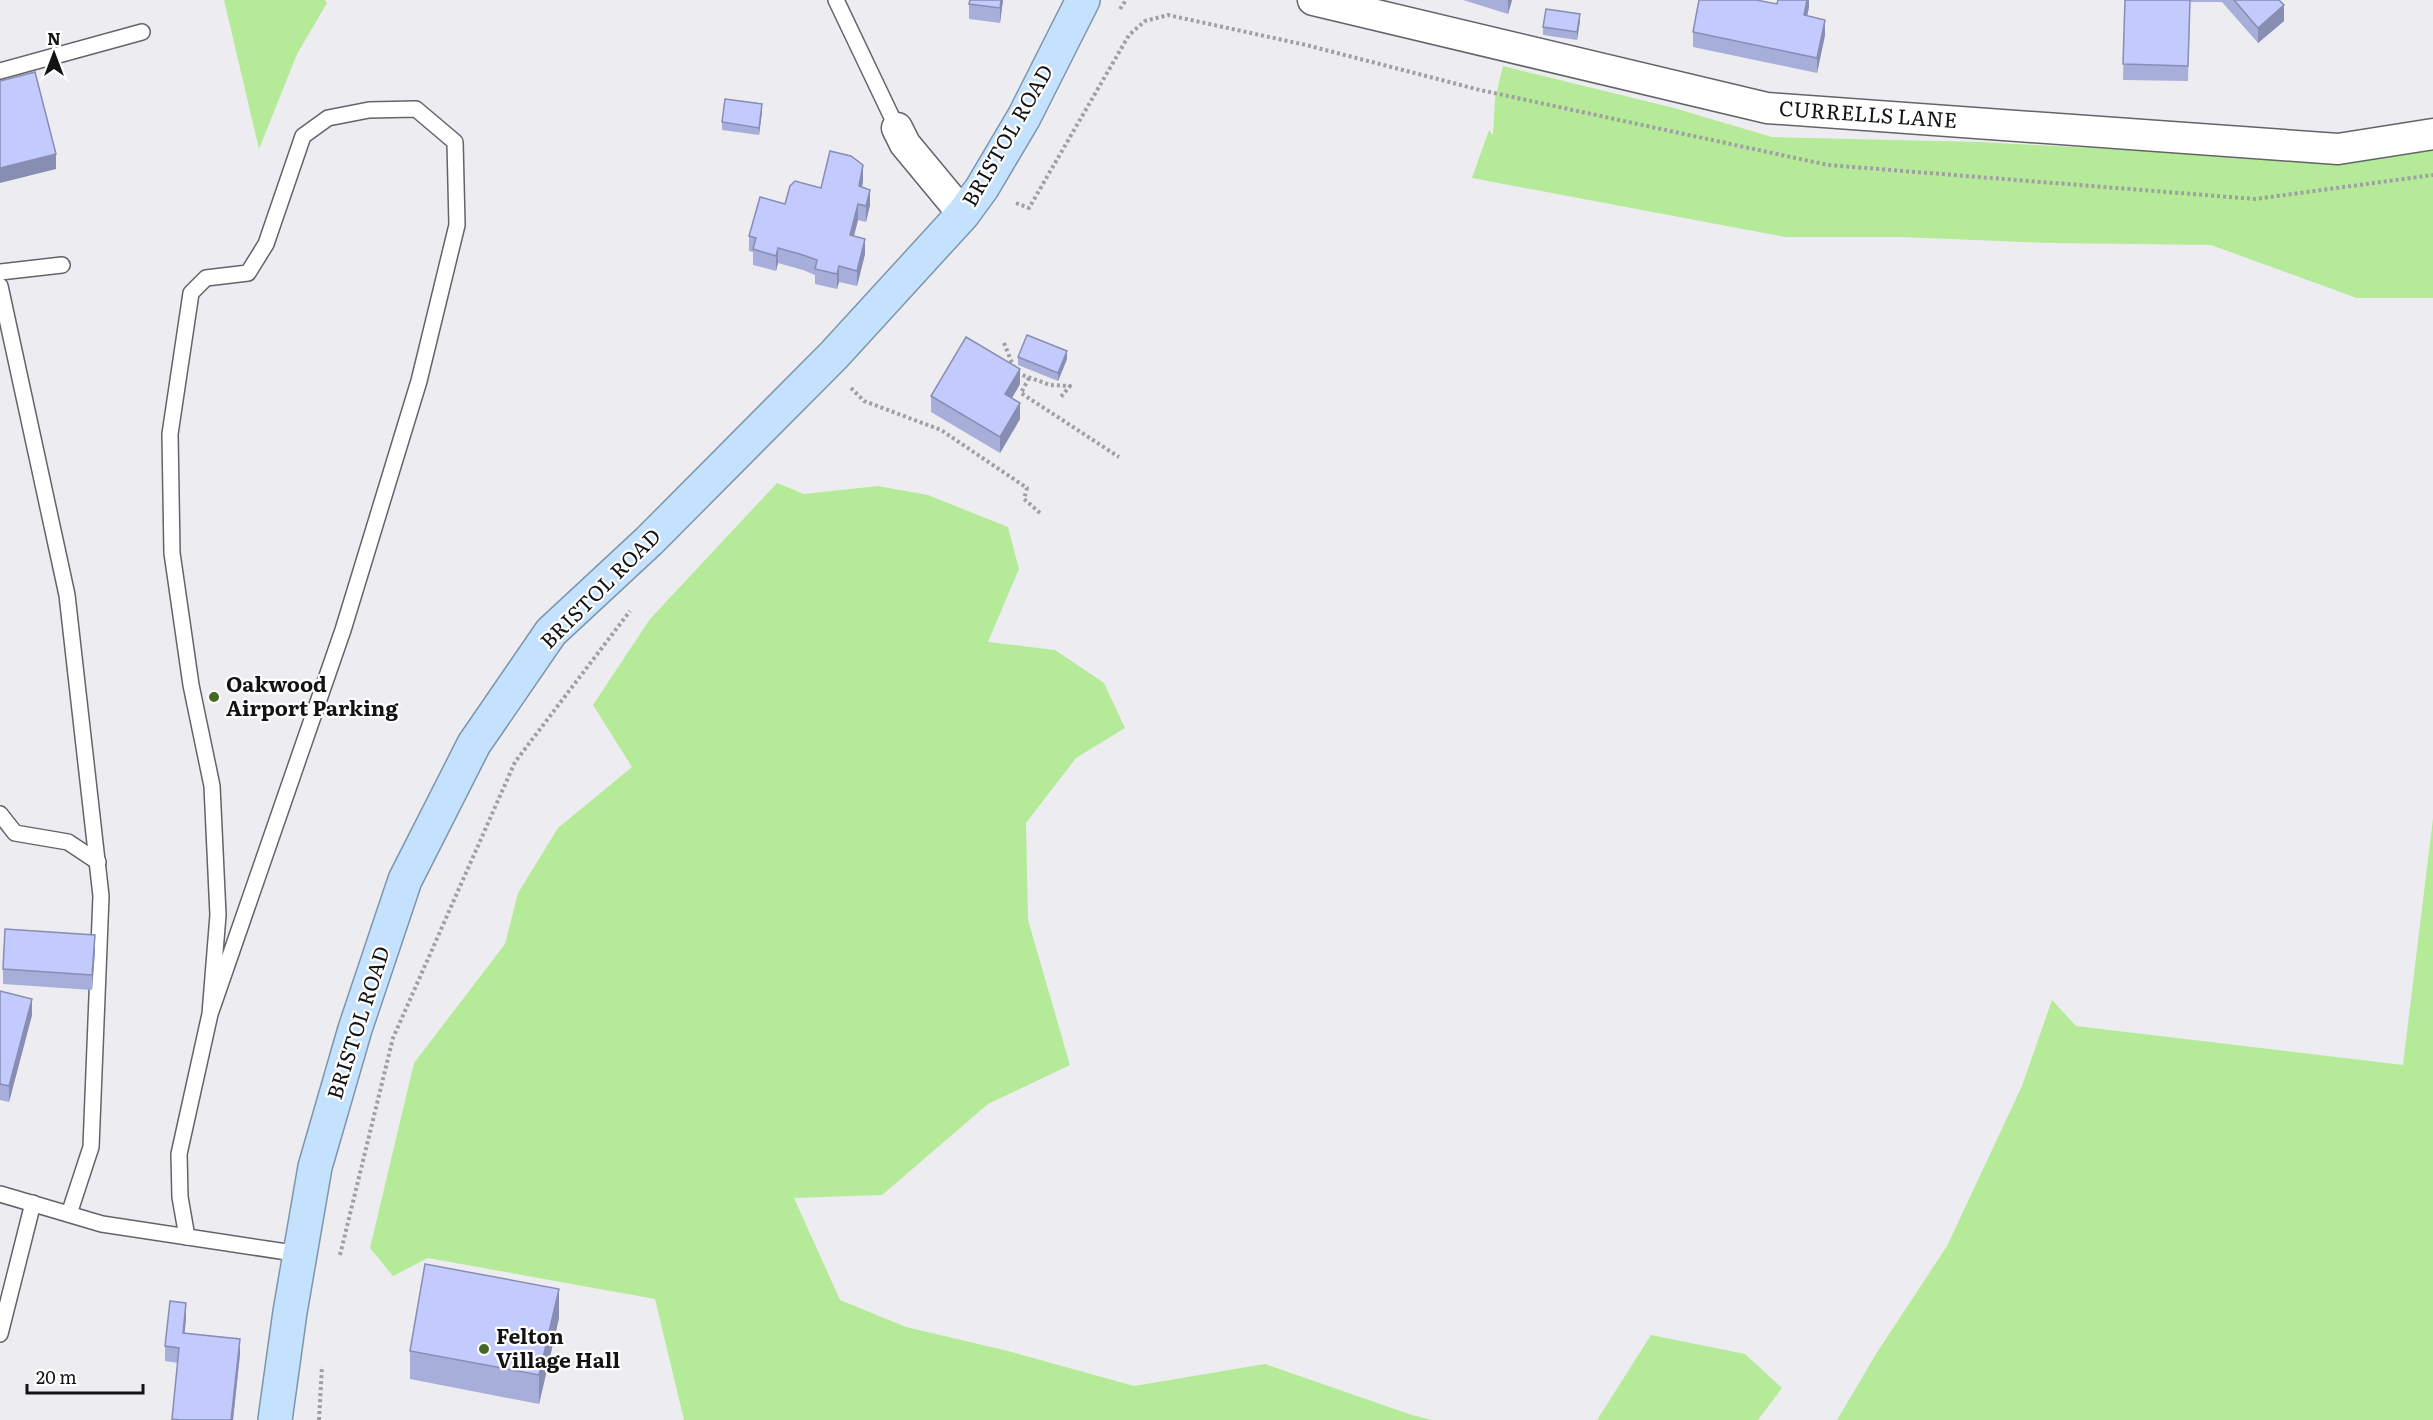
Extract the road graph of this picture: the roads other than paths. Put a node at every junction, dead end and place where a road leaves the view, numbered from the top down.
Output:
1 (836, 0) edge
2 (1083, 0) edge
3 (1313, 0) edge
4 (142, 32) dead end
5 (0, 71) edge
6 (897, 128) joint
7 (2433, 134) edge
8 (963, 214) junction
9 (62, 265) dead end
10 (0, 273) edge
11 (0, 286) edge
12 (0, 814) edge
13 (8, 833) edge
14 (98, 862) junction
15 (210, 1014) junction
16 (0, 1194) edge
17 (33, 1203) junction
18 (69, 1214) junction
19 (187, 1237) junction
20 (300, 1254) junction
21 (0, 1334) edge
22 (274, 1420) edge

1 - 6 lane
2 - 8 highway, BRISTOL ROAD
3 - 7 street, CURRELLS LANE
4 - 5 lane
6 - 8 street
8 - 20 highway, BRISTOL ROAD
9 - 10 lane
11 - 14 lane
12 - 13 lane
13 - 14 lane
14 - 18 lane
15 - 15 lane
15 - 19 lane
16 - 17 lane
17 - 18 lane
17 - 21 lane
18 - 19 lane
19 - 20 lane
20 - 22 highway, BRISTOL ROAD

